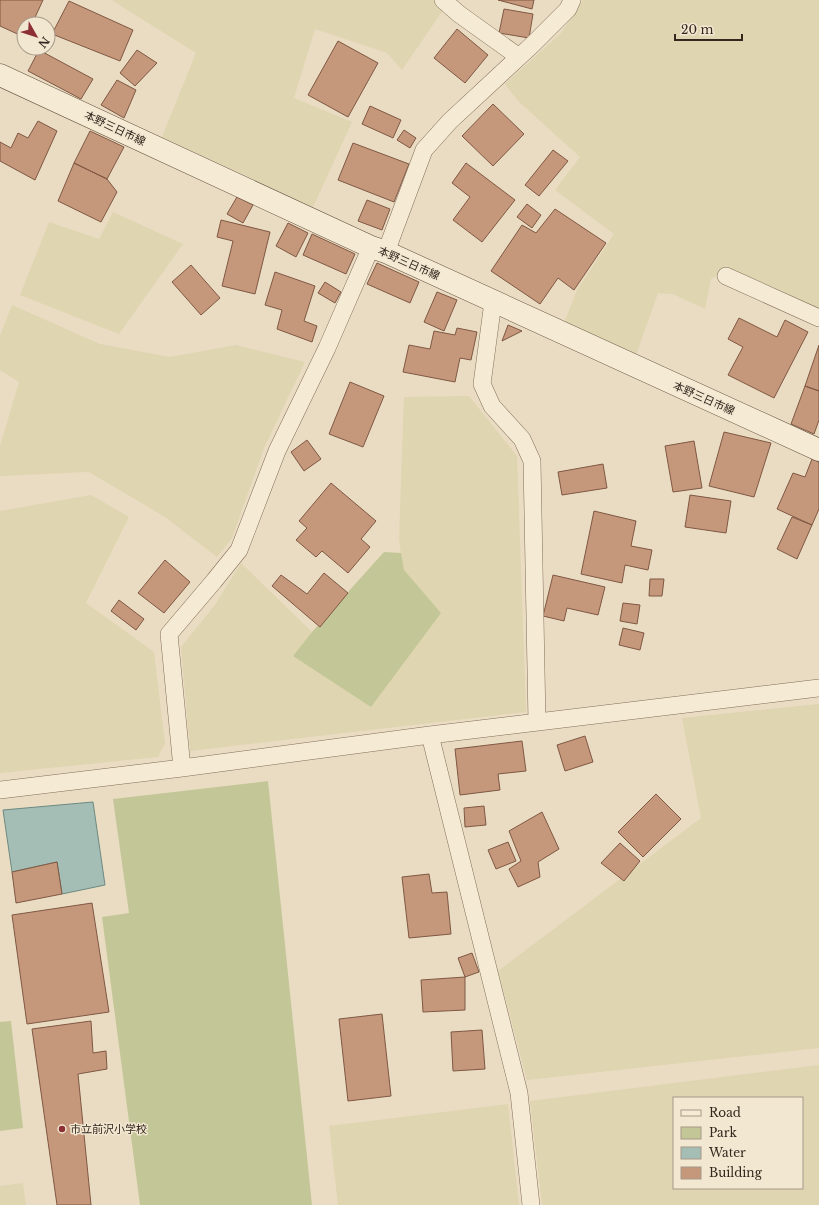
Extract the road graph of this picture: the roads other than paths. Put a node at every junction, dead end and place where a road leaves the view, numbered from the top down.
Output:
1 (443, 0) edge
2 (572, 0) edge
3 (519, 57) junction
4 (0, 75) edge
5 (378, 249) junction
6 (726, 276) dead end
7 (493, 302) junction
8 (819, 318) edge
9 (818, 447) edge
10 (819, 688) edge
11 (537, 722) junction
12 (430, 735) junction
13 (182, 768) junction
14 (0, 790) edge
15 (531, 1205) edge

1 - 3 street
2 - 3 street
3 - 5 street
4 - 5 main road, 本野三日市線
5 - 7 main road, 本野三日市線
5 - 13 street
6 - 8 street
7 - 9 main road, 本野三日市線
7 - 11 street
10 - 11 street
11 - 12 street
12 - 13 street
12 - 15 street
13 - 14 street

